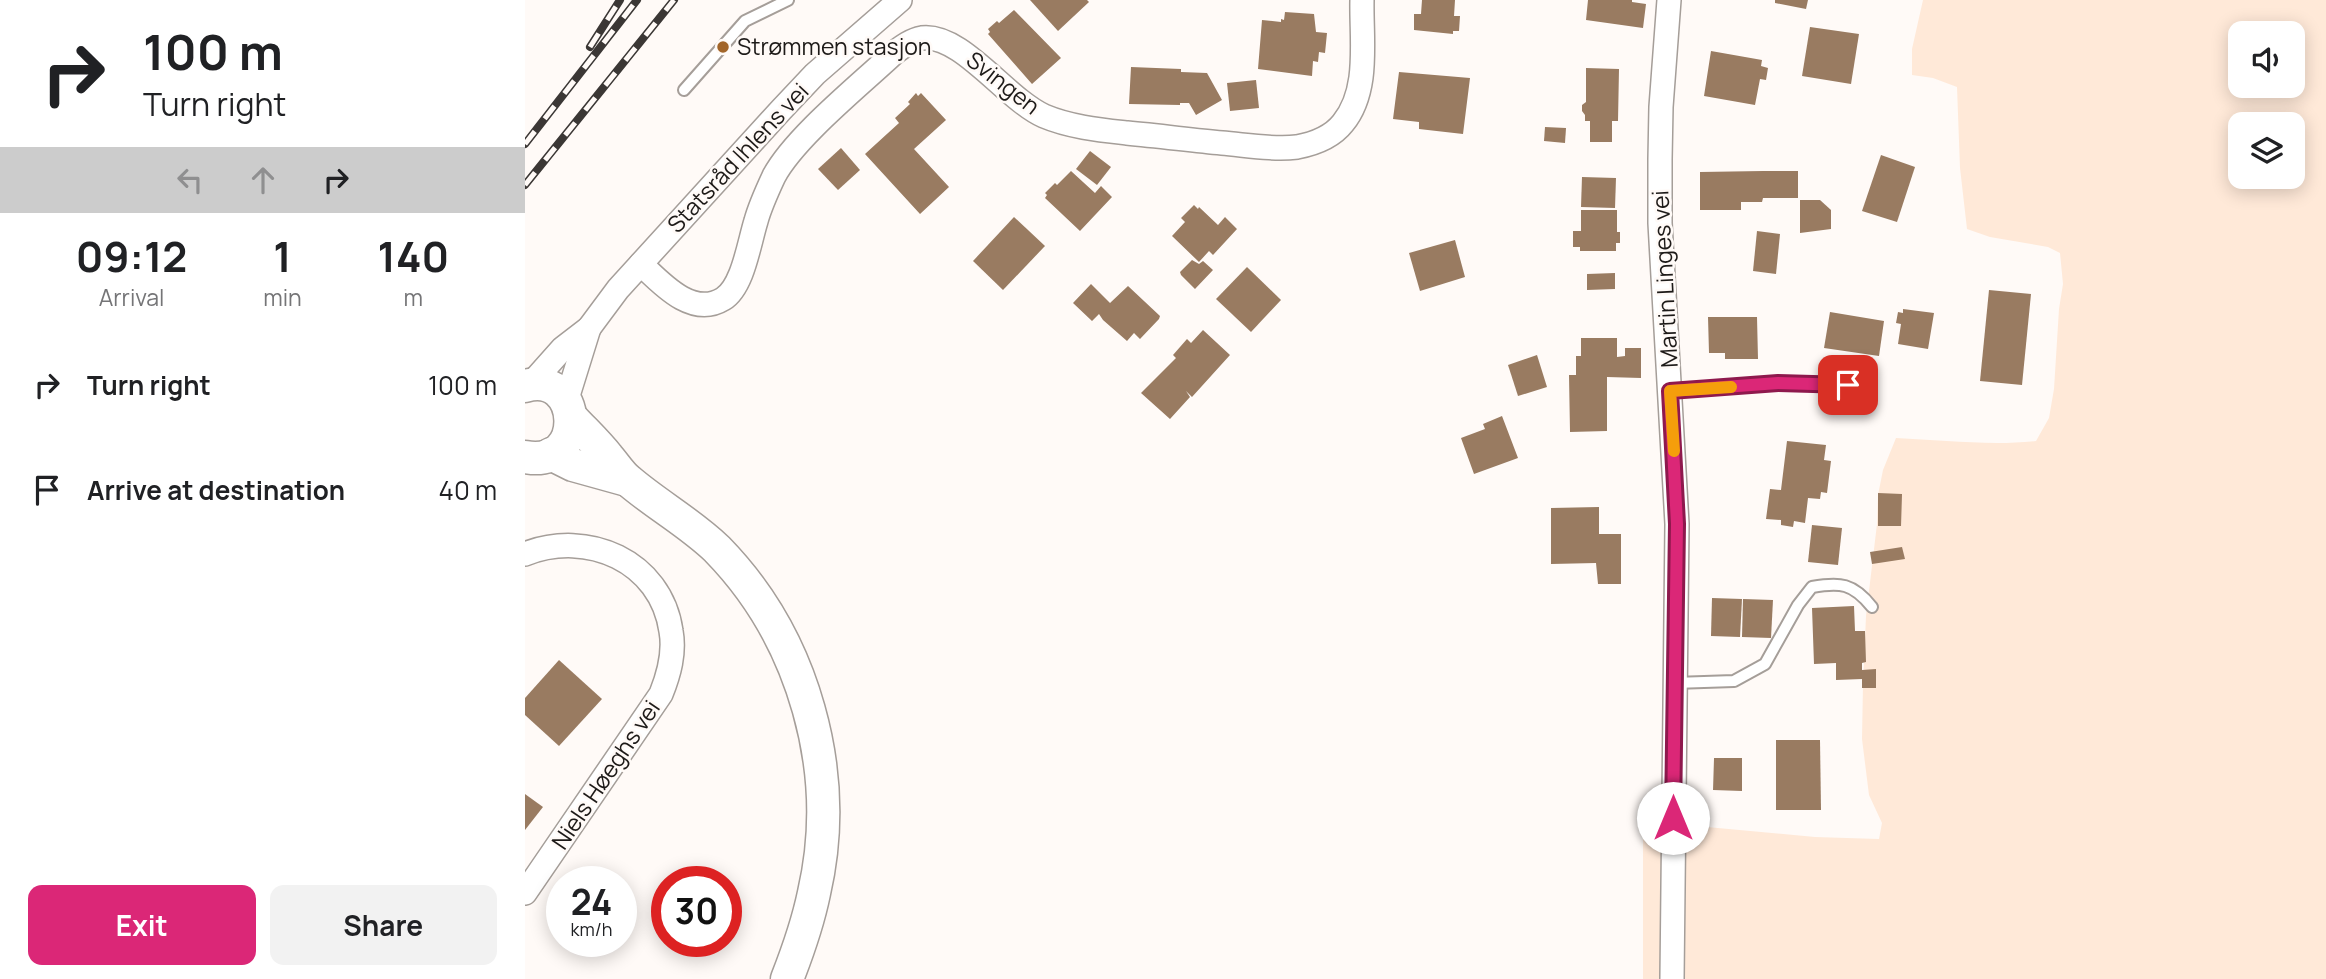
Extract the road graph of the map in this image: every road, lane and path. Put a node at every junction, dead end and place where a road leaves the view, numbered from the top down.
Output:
1 (788, 0) edge
2 (900, 0) edge
3 (1362, 0) edge
4 (1669, 0) edge
5 (684, 90) dead end
6 (641, 264) junction
7 (589, 328) junction
8 (528, 385) edge
9 (1848, 385) dead end
10 (1670, 391) junction
11 (569, 410) junction
12 (538, 456) edge
13 (627, 480) junction
14 (525, 554) edge
15 (1872, 607) dead end
16 (1674, 683) junction
17 (525, 893) edge
18 (787, 979) edge
19 (1672, 979) edge

1 - 5 lane
2 - 6 street, Statsråd Ihlens vei
3 - 6 street, Svingen
4 - 10 street, Martin Linges vei
6 - 7 street, Statsråd Ihlens vei
7 - 8 street, Statsråd Ihlens vei
7 - 11 street, Statsråd Ihlens vei
8 - 11 main road, Statsråd Ihlens vei
9 - 10 lane
10 - 16 street, Martin Linges vei
11 - 12 main road, Statsråd Ihlens vei
11 - 13 main road
12 - 13 main road
13 - 18 main road
14 - 17 street, Niels Høeghs vei
15 - 16 lane
16 - 19 street, Martin Linges vei

